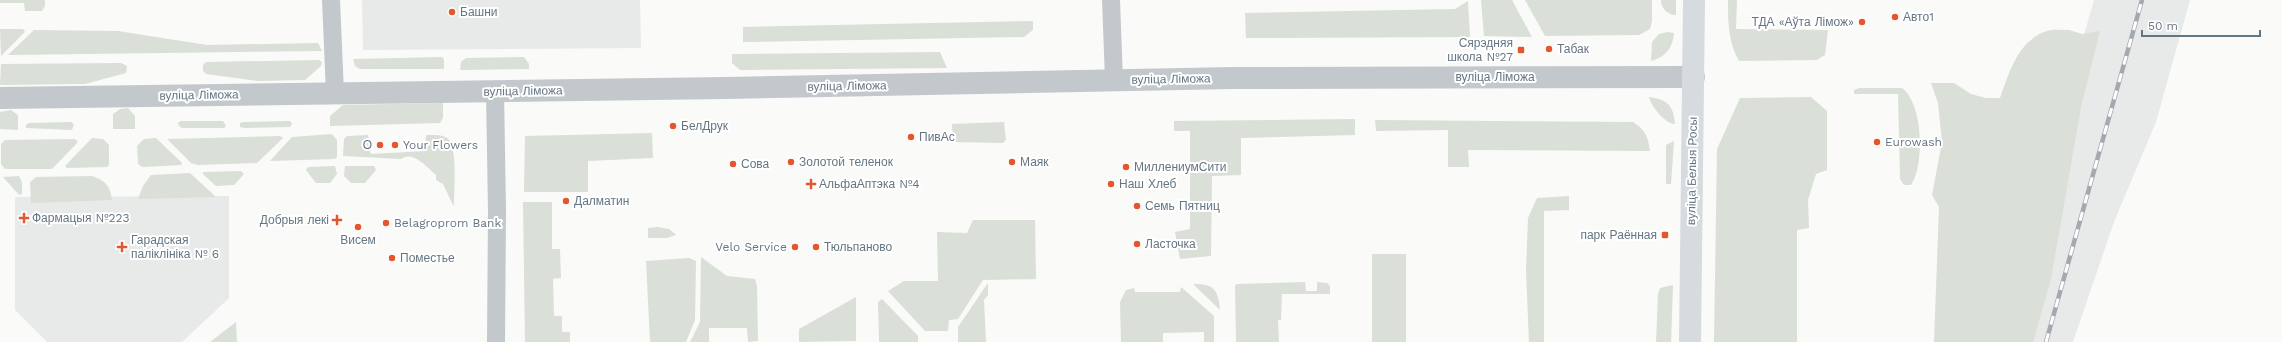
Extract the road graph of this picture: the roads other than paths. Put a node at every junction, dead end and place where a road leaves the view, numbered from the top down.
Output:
1 (331, 0) edge
2 (1111, 0) edge
3 (1694, 0) edge
4 (1694, 77) junction
5 (1114, 80) junction
6 (496, 92) junction
7 (335, 93) junction
8 (0, 98) edge
9 (496, 342) edge
10 (1690, 342) edge

1 - 7 street
2 - 5 street
3 - 4 main road, вуліца Белыя Росы
4 - 5 street, вуліца Ліможа
4 - 10 main road, вуліца Белыя Росы
5 - 6 street, вуліца Ліможа
6 - 7 street, вуліца Ліможа
6 - 9 street
7 - 8 street, вуліца Ліможа

